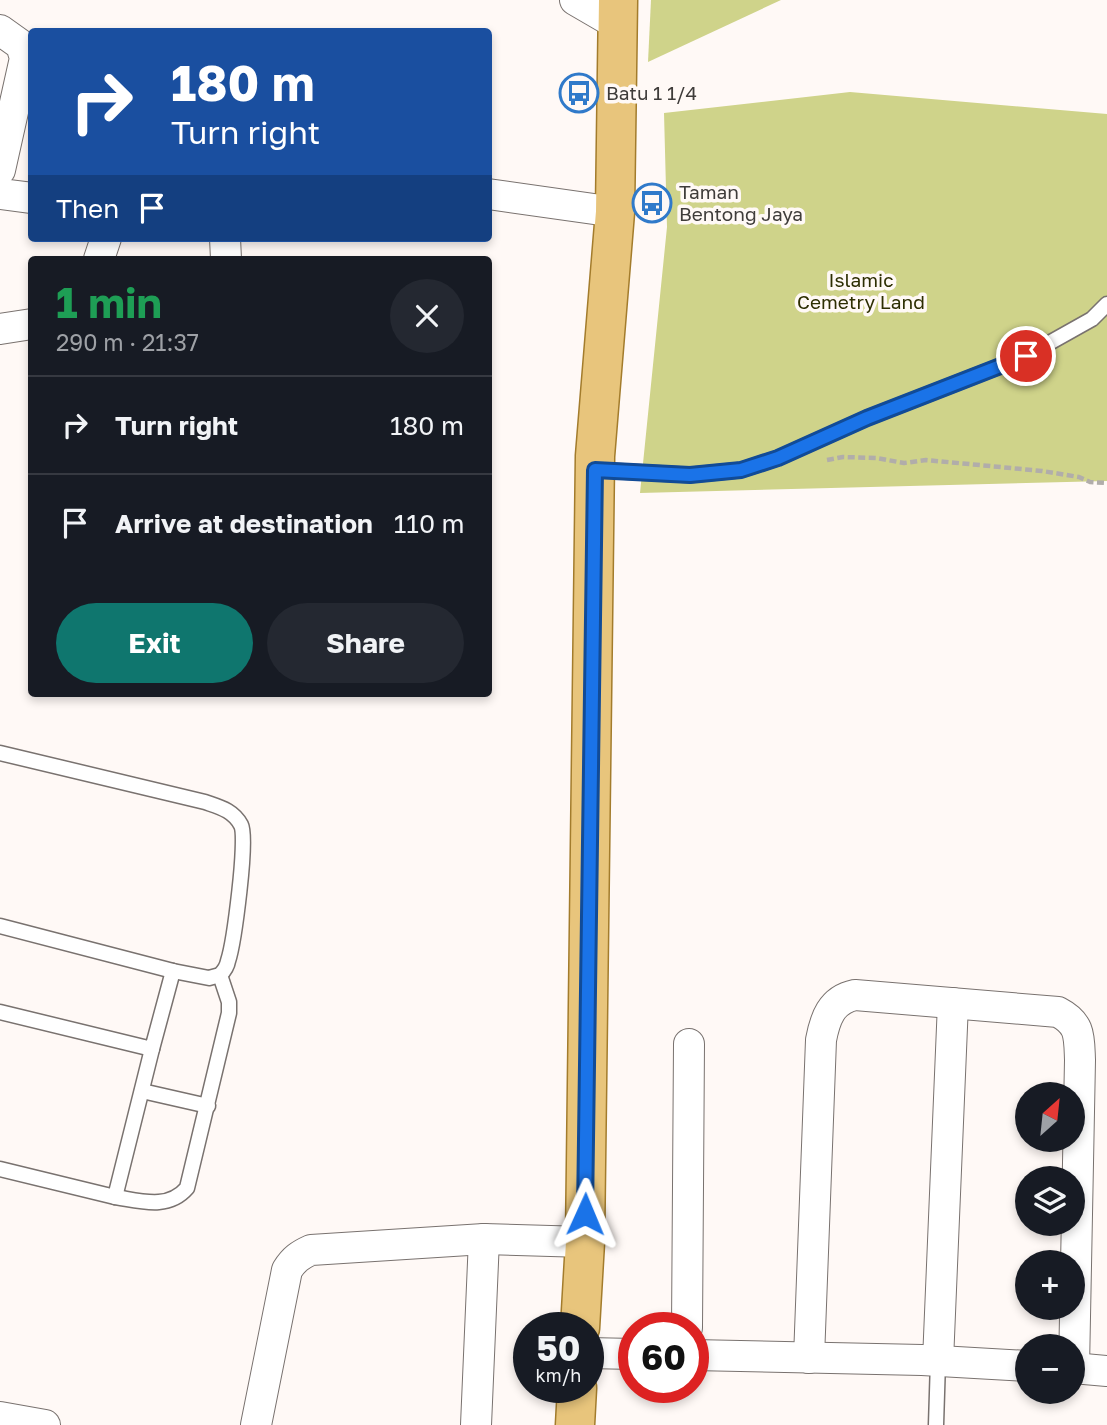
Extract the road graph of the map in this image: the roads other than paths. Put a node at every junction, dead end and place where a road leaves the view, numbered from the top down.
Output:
1 (575, 0) edge
2 (618, 12) edge
3 (0, 30) edge
4 (0, 170) edge
5 (0, 194) edge
6 (492, 195) edge
7 (28, 198) edge
8 (615, 212) junction
9 (1107, 304) edge
10 (28, 325) edge
11 (0, 329) edge
12 (595, 470) junction
13 (0, 753) edge
14 (0, 926) edge
15 (173, 971) junction
16 (220, 975) junction
17 (953, 1003) junction
18 (0, 1012) edge
19 (689, 1044) dead end
20 (152, 1049) junction
21 (142, 1091) junction
22 (208, 1106) junction
23 (0, 1169) edge
24 (116, 1197) junction
25 (484, 1239) junction
26 (585, 1242) junction
27 (581, 1312) edge
28 (687, 1312) edge
29 (1075, 1334) edge
30 (709, 1355) edge
31 (809, 1358) junction
32 (938, 1362) junction
33 (1015, 1365) edge
34 (1085, 1369) edge
35 (1107, 1371) edge
36 (576, 1403) edge
37 (0, 1417) edge
38 (261, 1424) edge
39 (45, 1425) edge
40 (476, 1425) edge
41 (575, 1425) edge
42 (936, 1425) edge

1 - 2 street
2 - 8 main road
3 - 4 street
5 - 7 street
6 - 8 street
8 - 12 main road
9 - 12 lane
10 - 11 street
12 - 26 main road
13 - 16 lane
14 - 15 lane
15 - 16 lane
15 - 20 lane
16 - 22 lane
17 - 29 street
17 - 31 street
17 - 32 street
18 - 20 lane
19 - 28 street
20 - 21 lane
21 - 22 lane
21 - 24 lane
22 - 24 lane
23 - 24 lane
25 - 26 street
25 - 38 street
25 - 40 street
26 - 27 main road
30 - 31 street
31 - 32 street
32 - 33 street
32 - 42 lane
34 - 35 street
36 - 41 main road
37 - 39 street

